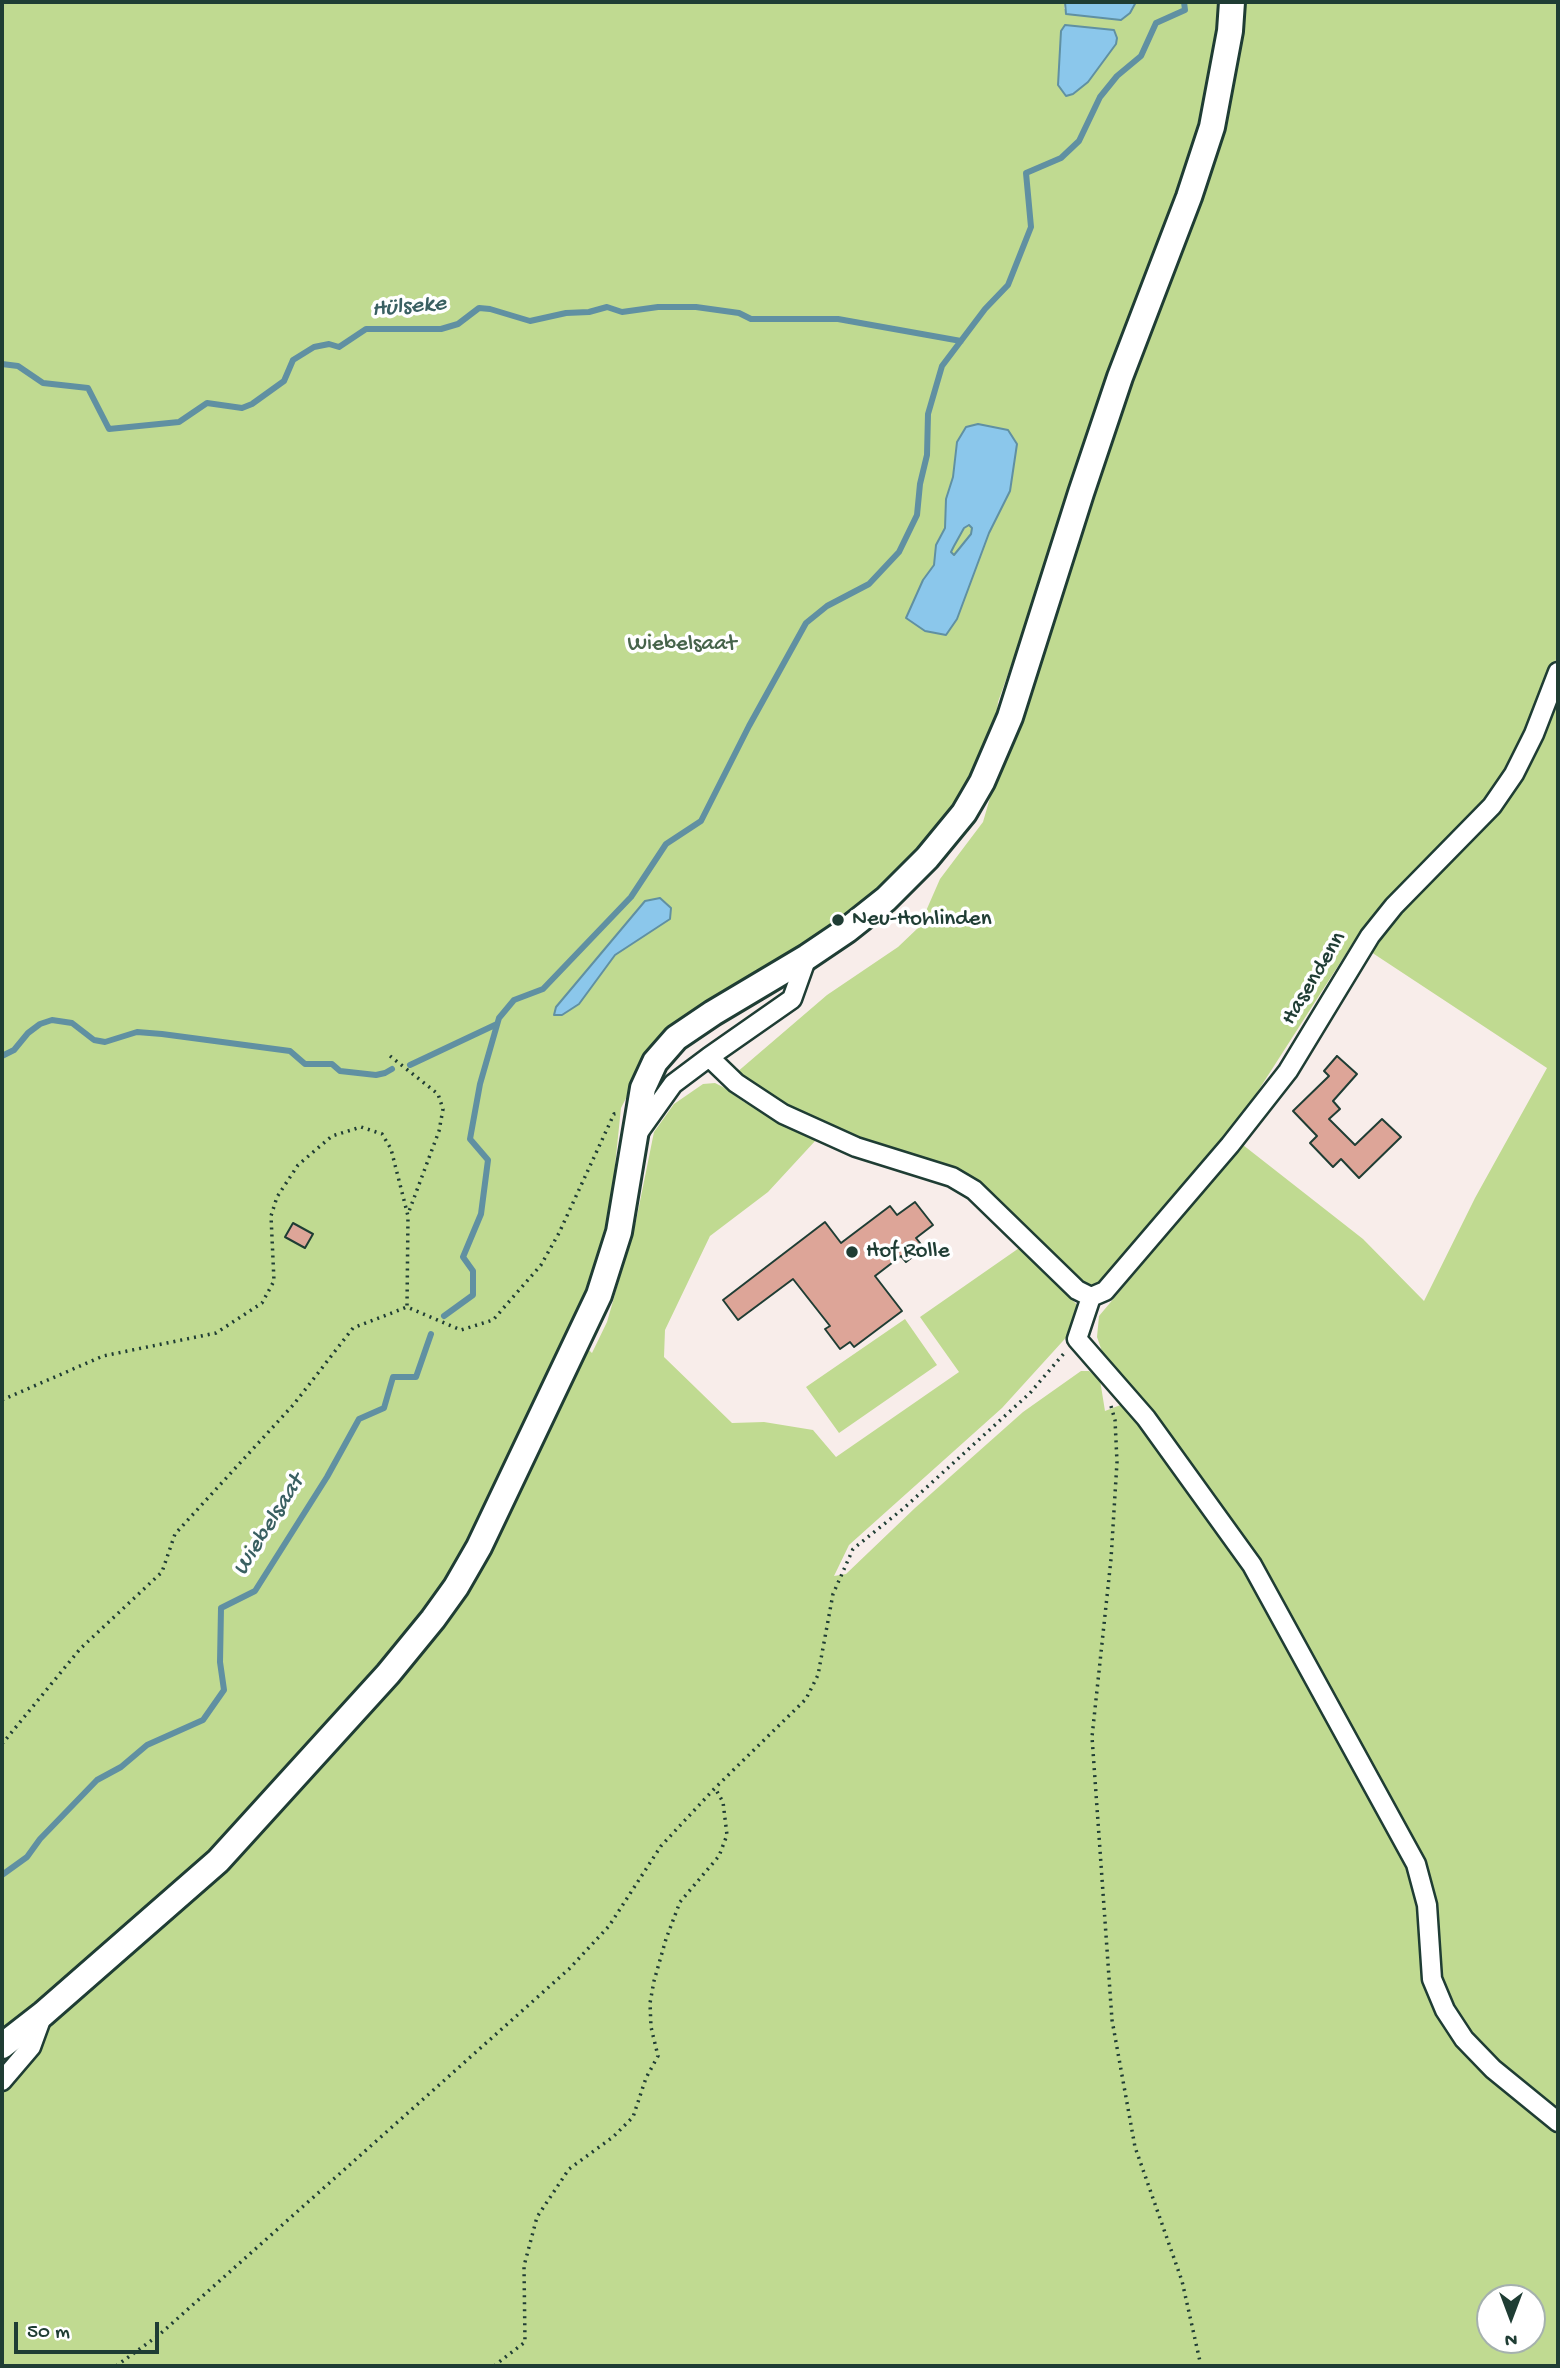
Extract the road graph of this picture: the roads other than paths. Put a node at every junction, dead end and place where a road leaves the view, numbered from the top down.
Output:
1 (1232, 2) edge
2 (1558, 672) edge
3 (807, 957) junction
4 (709, 1057) junction
5 (635, 1138) junction
6 (1091, 1297) junction
7 (43, 2014) junction
8 (2, 2046) edge
9 (2, 2081) edge
10 (1558, 2122) edge

1 - 3 main road
2 - 6 street, Hasendenn
3 - 4 street
3 - 5 main road
4 - 5 street
4 - 6 street
5 - 7 main road
6 - 10 street
7 - 8 main road
7 - 9 street

